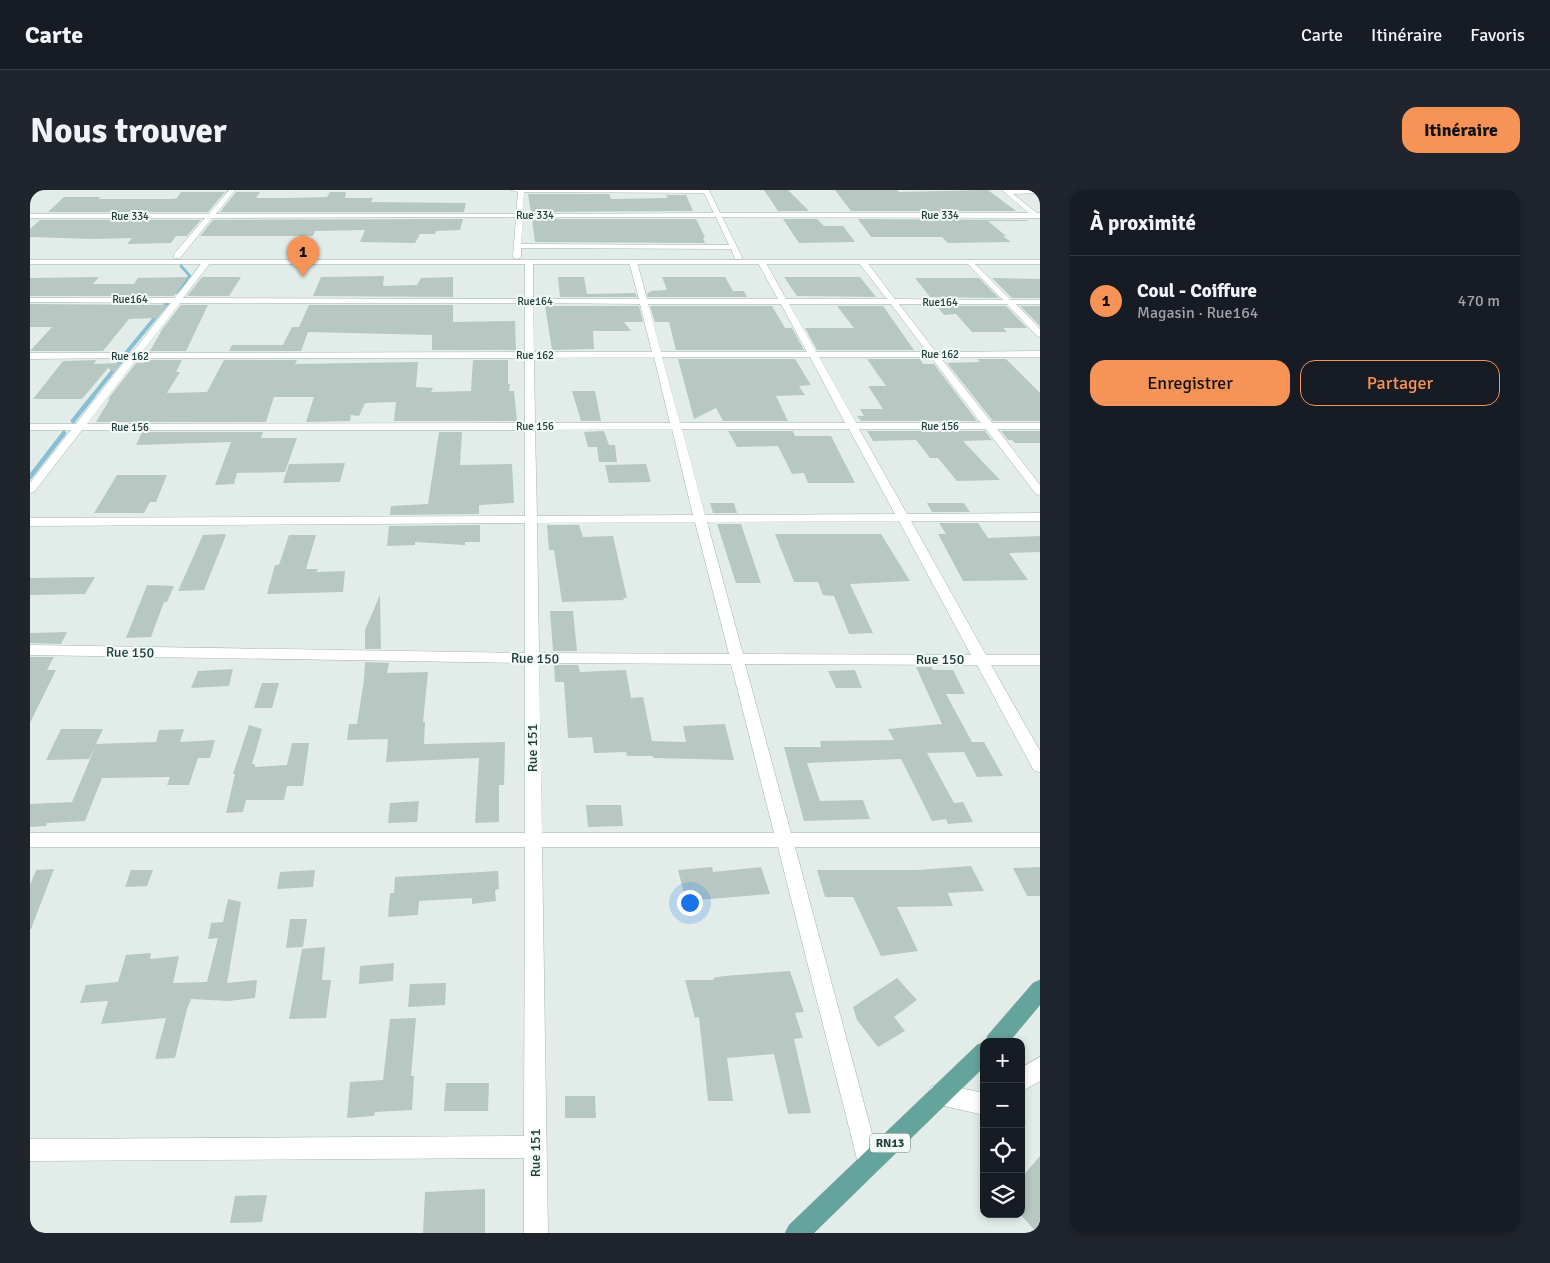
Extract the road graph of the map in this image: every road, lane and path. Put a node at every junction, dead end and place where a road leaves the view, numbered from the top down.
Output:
1 (232, 190) edge
2 (514, 190) edge
3 (521, 190) edge
4 (706, 190) edge
5 (1006, 191) edge
6 (1040, 191) edge
7 (718, 214) junction
8 (520, 215) junction
9 (30, 216) edge
10 (211, 216) junction
11 (1038, 216) edge
12 (519, 246) junction
13 (733, 246) junction
14 (30, 256) edge
15 (177, 256) junction
16 (1040, 256) edge
17 (738, 257) junction
18 (523, 259) junction
19 (30, 262) edge
20 (206, 262) junction
21 (633, 262) junction
22 (971, 262) junction
23 (1040, 262) edge
24 (762, 263) junction
25 (863, 263) junction
26 (179, 299) junction
27 (30, 300) edge
28 (529, 302) junction
29 (643, 302) junction
30 (783, 302) junction
31 (894, 302) junction
32 (1010, 302) junction
33 (1040, 302) edge
34 (1040, 334) edge
35 (657, 354) junction
36 (812, 354) junction
37 (934, 354) junction
38 (1040, 354) edge
39 (529, 355) junction
40 (30, 356) edge
41 (134, 356) junction
42 (530, 426) junction
43 (676, 426) junction
44 (852, 426) junction
45 (989, 426) junction
46 (1040, 426) edge
47 (30, 427) edge
48 (78, 427) junction
49 (30, 490) edge
50 (1040, 492) edge
51 (1040, 517) edge
52 (903, 518) junction
53 (700, 519) junction
54 (530, 520) junction
55 (30, 522) edge
56 (30, 650) edge
57 (532, 658) junction
58 (737, 659) junction
59 (981, 660) junction
60 (1040, 660) edge
61 (1040, 766) edge
62 (30, 840) edge
63 (533, 840) junction
64 (784, 840) junction
65 (1040, 840) edge
66 (1040, 990) edge
67 (998, 1038) edge
68 (980, 1056) edge
69 (1040, 1068) edge
70 (1025, 1078) edge
71 (939, 1095) junction
72 (980, 1103) edge
73 (535, 1148) junction
74 (30, 1150) edge
75 (869, 1163) junction
76 (536, 1233) edge
77 (796, 1233) edge

1 - 10 street
2 - 3 street
3 - 4 street
3 - 8 street, Rue 151
4 - 7 street
5 - 6 street
5 - 11 street
7 - 8 street, Rue 334
7 - 11 street, Rue 334
7 - 13 street
8 - 10 street, Rue 334
8 - 12 street, Rue 151
9 - 10 street, Rue 334
10 - 15 street
12 - 13 street
12 - 18 street, Rue 151
13 - 17 street
14 - 15 street
15 - 18 street
16 - 17 street
17 - 18 street
18 - 20 street
18 - 21 street
18 - 28 street, Rue 151
19 - 20 street
20 - 26 street
21 - 24 street
21 - 29 street
22 - 23 street
22 - 25 street
22 - 32 street
24 - 25 street
24 - 30 street
25 - 31 street
26 - 27 street, Rue164
26 - 28 street, Rue164
26 - 41 street
28 - 29 street, Rue164
28 - 39 street, Rue 151
29 - 30 street, Rue164
29 - 35 street
30 - 31 street, Rue164
30 - 36 street
31 - 32 street, Rue164
31 - 37 street
32 - 33 street, Rue164
32 - 34 street
35 - 36 street, Rue 162
35 - 39 street, Rue 162
35 - 43 street
36 - 37 street, Rue 162
36 - 44 street
37 - 38 street, Rue 162
37 - 45 street
39 - 41 street, Rue 162
39 - 42 street, Rue 151
40 - 41 street, Rue 162
41 - 48 street
42 - 43 street, Rue 156
42 - 48 street, Rue 156
42 - 54 street, Rue 151
43 - 44 street, Rue 156
43 - 53 street
44 - 45 street, Rue 156
44 - 52 street
45 - 46 street, Rue 156
45 - 50 street
47 - 48 street, Rue 156
48 - 49 street
51 - 52 street
52 - 53 street
52 - 59 street
53 - 54 street
53 - 58 street
54 - 55 street
54 - 57 street, Rue 151
56 - 57 street, Rue 150
57 - 58 street, Rue 150
57 - 63 street, Rue 151
58 - 59 street, Rue 150
58 - 64 street
59 - 60 street, Rue 150
59 - 61 street
62 - 63 street
63 - 64 street
63 - 73 street, Rue 151
64 - 65 street
64 - 75 street
66 - 67 main road
68 - 71 main road, RN13
69 - 70 street
71 - 72 street
71 - 75 main road, RN13
73 - 74 street
73 - 76 street, Rue 151
75 - 77 main road, RN13

